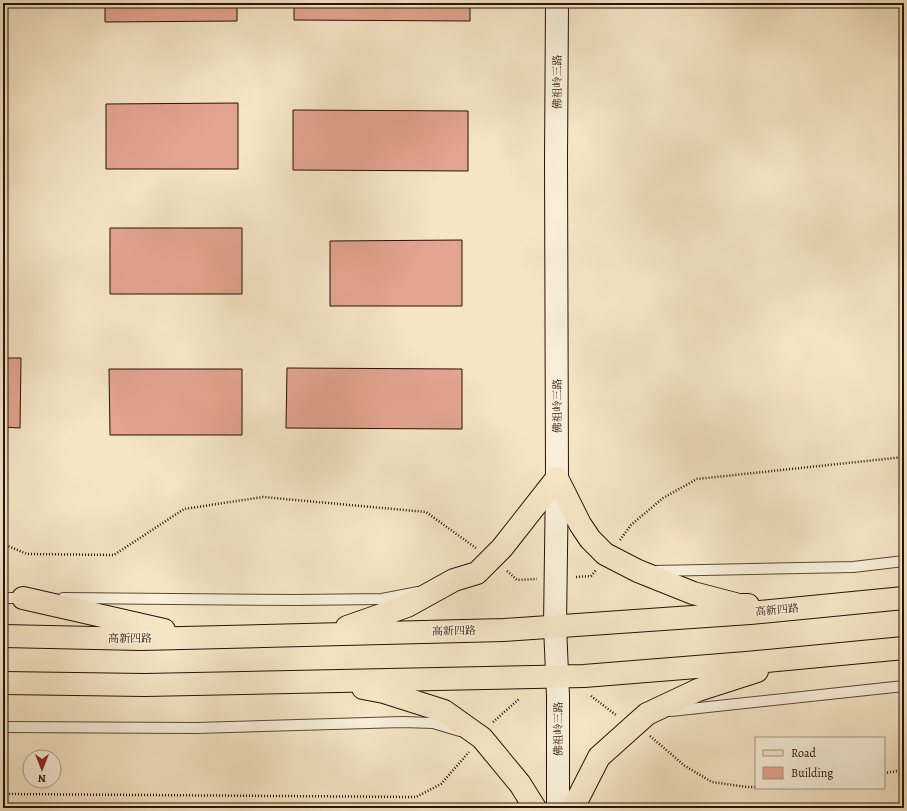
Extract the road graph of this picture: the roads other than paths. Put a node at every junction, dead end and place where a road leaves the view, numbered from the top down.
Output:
1 (557, 3) edge
2 (557, 478) junction
3 (904, 561) edge
4 (638, 572) junction
5 (454, 580) junction
6 (13, 598) edge
7 (904, 598) edge
8 (824, 606) junction
9 (555, 626) junction
10 (320, 634) junction
11 (3, 636) edge
12 (198, 638) junction
13 (904, 648) edge
14 (809, 657) junction
15 (557, 676) junction
16 (316, 681) junction
17 (3, 683) edge
18 (904, 686) edge
19 (639, 721) junction
20 (3, 727) edge
21 (482, 738) junction
22 (535, 808) edge
23 (558, 808) edge
24 (573, 808) edge

1 - 2 main road, 佛祖岭三路
2 - 4 main road
2 - 5 main road
2 - 9 main road, 佛祖岭三路
3 - 4 lane
4 - 8 main road
5 - 6 lane
5 - 10 main road
6 - 12 main road
7 - 8 main road, 高新四路
8 - 9 main road, 高新四路
9 - 10 main road, 高新四路
9 - 15 main road, 佛祖岭三路
10 - 12 main road, 高新四路
11 - 12 main road, 高新四路
13 - 14 main road
14 - 15 main road
14 - 19 main road
15 - 16 main road
15 - 23 main road, 佛祖岭三路
16 - 17 main road
16 - 21 main road
18 - 19 lane
19 - 24 main road
20 - 21 lane
21 - 22 main road

